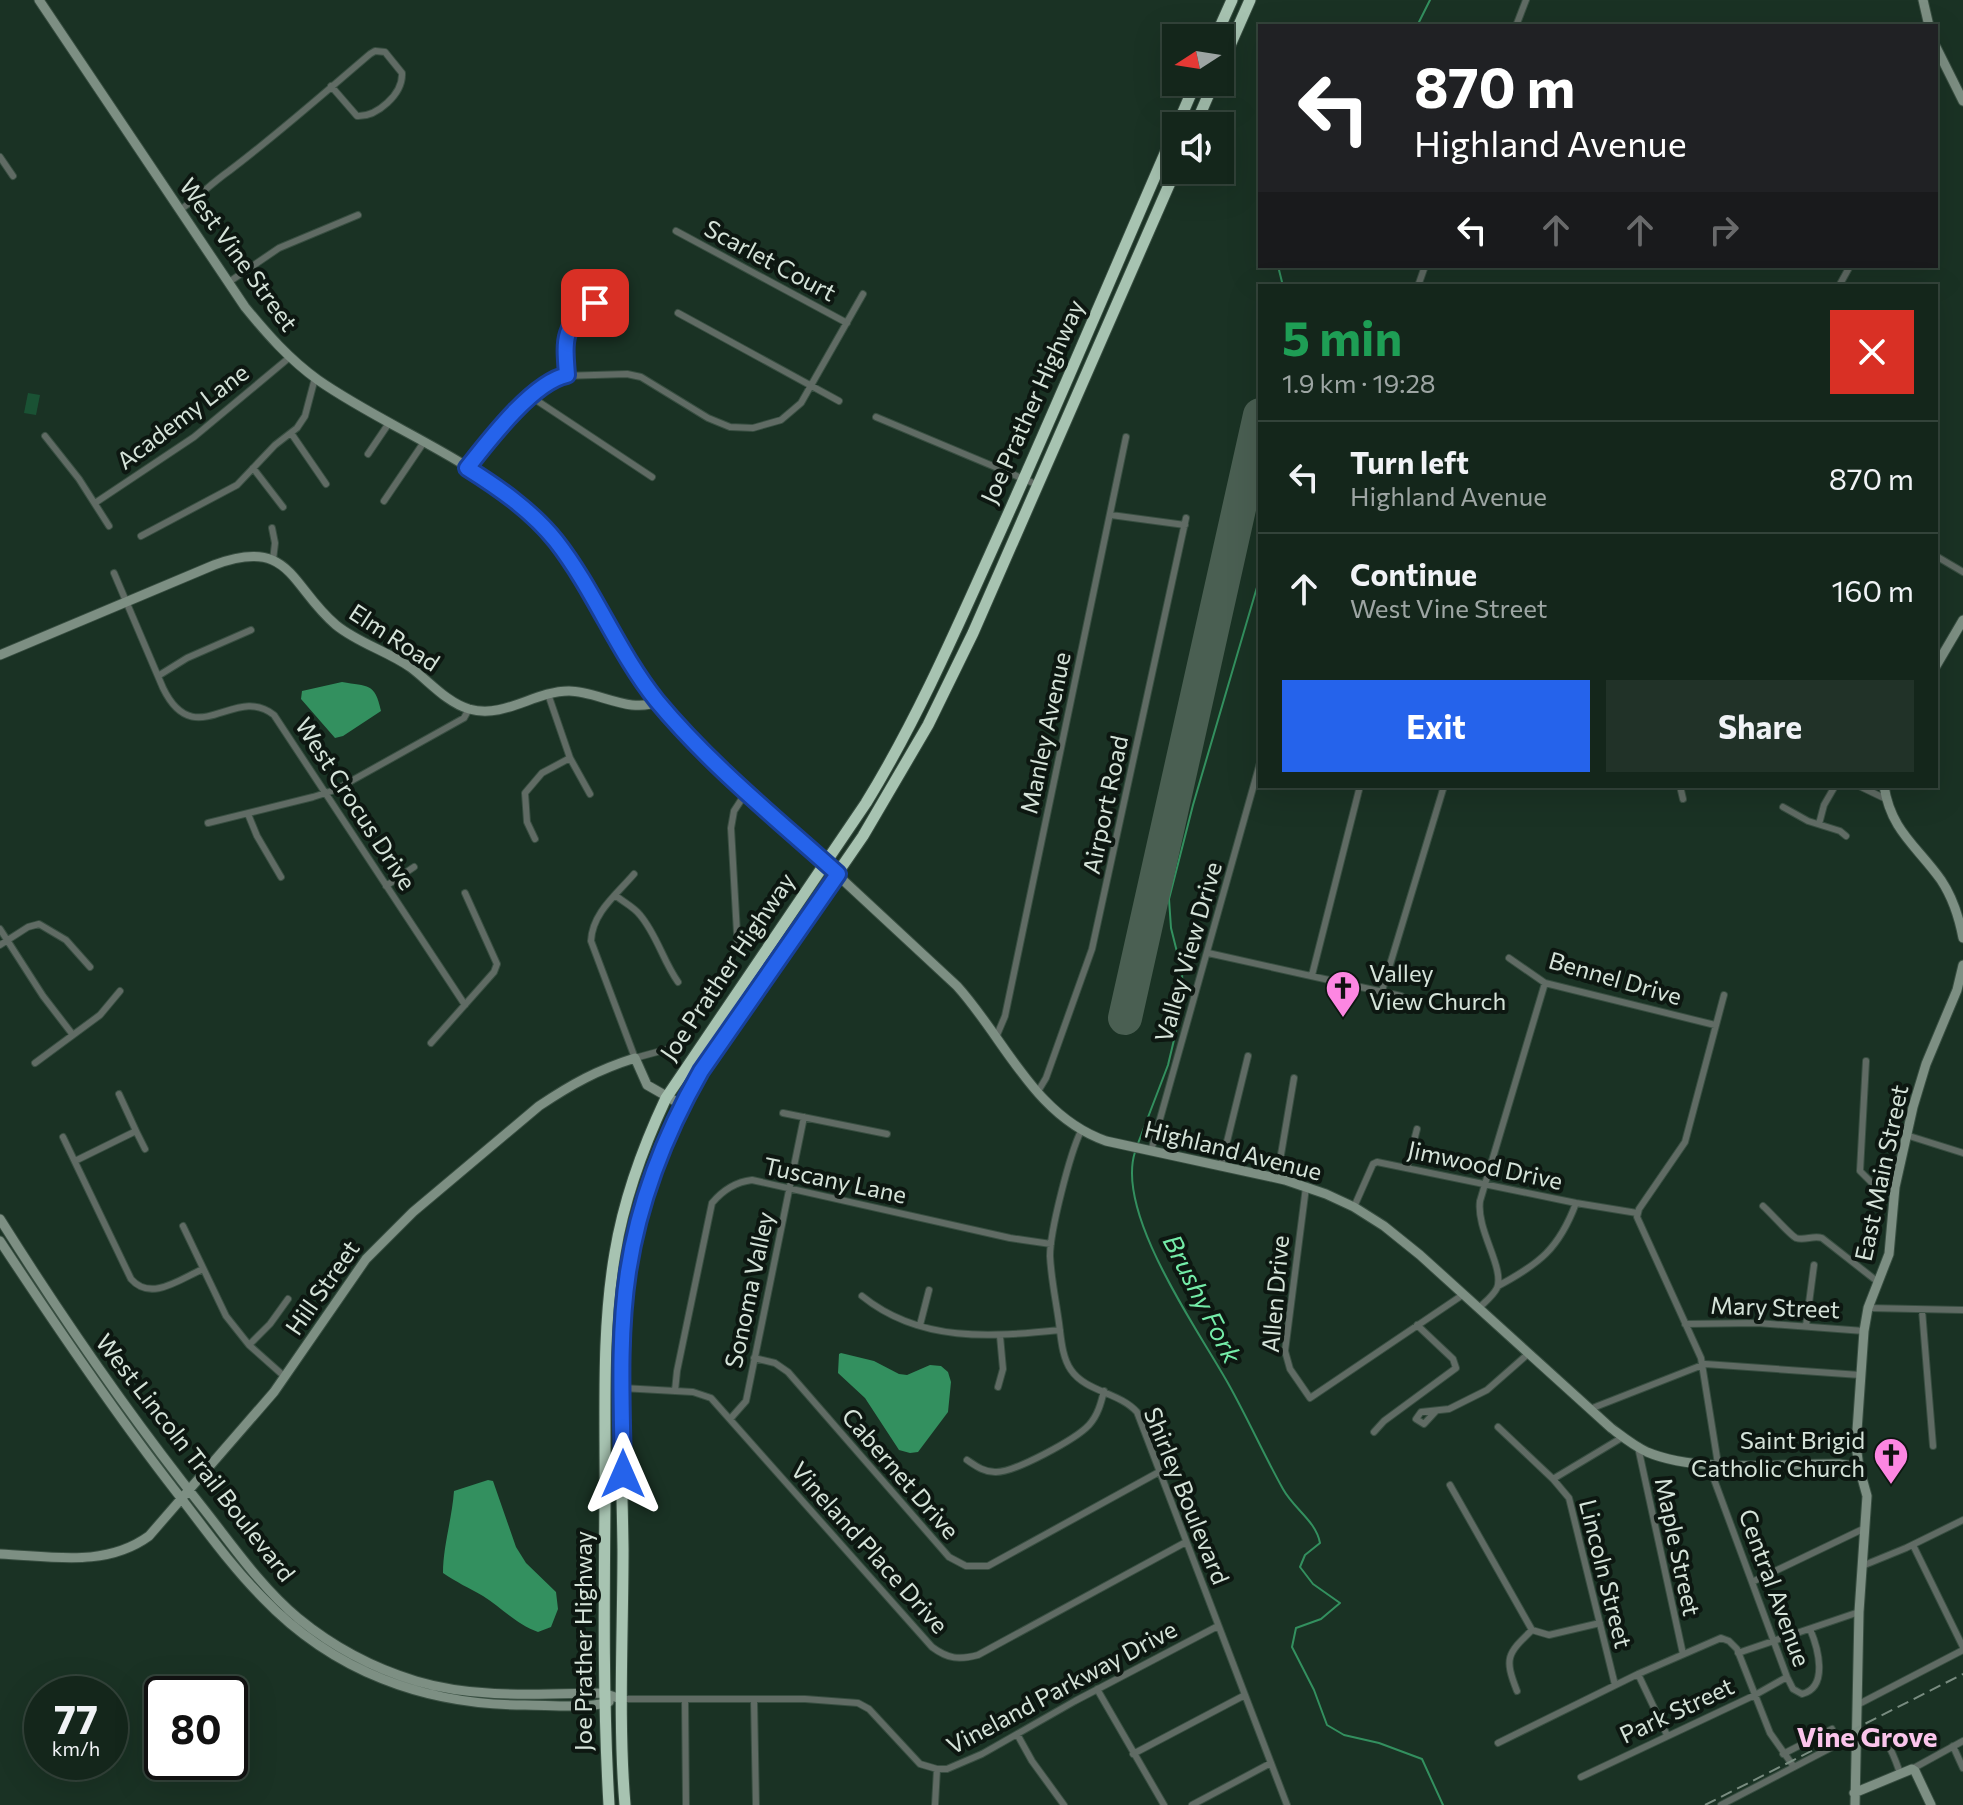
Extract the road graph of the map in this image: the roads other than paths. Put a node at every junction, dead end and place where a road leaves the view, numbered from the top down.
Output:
1 (39, 0) edge
2 (1232, 0) edge
3 (1250, 0) edge
4 (1526, 0) edge
5 (1923, 0) edge
6 (1221, 24) edge
7 (1517, 24) edge
8 (1929, 24) edge
9 (1234, 36) edge
10 (1938, 51) edge
11 (331, 86) junction
12 (1963, 101) edge
13 (0, 157) edge
14 (1162, 159) edge
15 (13, 176) dead end
16 (1169, 184) edge
17 (180, 210) junction
18 (358, 215) dead end
19 (676, 231) dead end
20 (229, 282) junction
21 (863, 294) dead end
22 (610, 295) dead end
23 (678, 313) dead end
24 (847, 323) junction
25 (290, 357) junction
26 (567, 375) junction
27 (315, 378) junction
28 (811, 386) junction
29 (530, 396) junction
30 (839, 401) dead end
31 (876, 417) dead end
32 (389, 423) junction
33 (291, 433) junction
34 (45, 436) dead end
35 (1126, 437) dead end
36 (424, 442) junction
37 (368, 454) dead end
38 (253, 468) junction
39 (467, 468) junction
40 (652, 477) dead end
41 (1024, 479) junction
42 (326, 484) dead end
43 (1038, 485) junction
44 (384, 501) dead end
45 (95, 503) junction
46 (283, 507) dead end
47 (1111, 515) junction
48 (109, 526) dead end
49 (272, 528) dead end
50 (141, 536) dead end
51 (1938, 557) edge
52 (273, 560) junction
53 (1963, 572) edge
54 (114, 573) dead end
55 (127, 601) junction
56 (1963, 620) edge
57 (251, 630) dead end
58 (0, 655) edge
59 (1938, 663) edge
60 (158, 676) junction
61 (548, 694) junction
62 (658, 701) junction
63 (469, 709) junction
64 (570, 758) junction
65 (1258, 770) edge
66 (1359, 788) edge
67 (1443, 788) edge
68 (1680, 788) edge
69 (1834, 788) edge
70 (1863, 788) edge
71 (1884, 788) edge
72 (747, 791) junction
73 (326, 793) junction
74 (590, 794) dead end
75 (1683, 799) dead end
76 (1886, 799) junction
77 (1783, 807) dead end
78 (248, 814) junction
79 (208, 823) dead end
80 (1819, 824) junction
81 (1846, 836) dead end
82 (535, 839) dead end
83 (826, 863) junction
84 (414, 867) dead end
85 (634, 874) dead end
86 (838, 874) junction
87 (281, 877) dead end
88 (386, 886) junction
89 (465, 893) dead end
90 (615, 895) junction
91 (0, 929) edge
92 (1963, 938) edge
93 (8, 941) junction
94 (0, 945) edge
95 (738, 951) dead end
96 (1208, 953) junction
97 (1509, 958) dead end
98 (1963, 965) edge
99 (90, 967) dead end
100 (1312, 975) junction
101 (678, 982) dead end
102 (1545, 983) junction
103 (120, 991) dead end
104 (1382, 991) junction
105 (1724, 995) dead end
106 (1401, 996) dead end
107 (465, 1005) junction
108 (1715, 1025) junction
109 (73, 1035) junction
110 (997, 1035) junction
111 (431, 1043) dead end
112 (668, 1049) dead end
113 (1248, 1056) dead end
114 (635, 1058) junction
115 (1866, 1061) dead end
116 (35, 1063) dead end
117 (1294, 1078) dead end
118 (1037, 1093) junction
119 (119, 1094) dead end
120 (666, 1098) junction
121 (682, 1105) junction
122 (783, 1113) dead end
123 (804, 1117) junction
124 (1417, 1129) dead end
125 (136, 1131) junction
126 (1081, 1131) junction
127 (887, 1134) dead end
128 (1906, 1135) junction
129 (63, 1137) dead end
130 (145, 1149) dead end
131 (1147, 1151) junction
132 (1963, 1153) edge
133 (75, 1161) junction
134 (1221, 1166) junction
135 (1407, 1168) junction
136 (1277, 1178) junction
137 (1484, 1183) junction
138 (1306, 1187) junction
139 (1895, 1187) junction
140 (789, 1189) junction
141 (1576, 1203) junction
142 (1763, 1206) dead end
143 (1354, 1207) junction
144 (1637, 1213) junction
145 (0, 1219) edge
146 (183, 1226) dead end
147 (0, 1241) edge
148 (1051, 1244) junction
149 (1814, 1265) dead end
150 (203, 1269) junction
151 (1878, 1282) junction
152 (1498, 1286) junction
153 (929, 1290) dead end
154 (1464, 1294) junction
155 (862, 1296) dead end
156 (288, 1299) dead end
157 (1479, 1308) junction
158 (1868, 1308) junction
159 (1963, 1308) edge
160 (1922, 1310) junction
161 (1685, 1324) junction
162 (920, 1325) junction
163 (1417, 1325) junction
164 (1806, 1326) junction
165 (1060, 1330) junction
166 (1864, 1331) junction
167 (1000, 1336) junction
168 (249, 1345) junction
169 (1529, 1353) junction
170 (754, 1358) junction
171 (1702, 1364) junction
172 (1860, 1375) junction
173 (285, 1377) junction
174 (998, 1387) dead end
175 (622, 1388) junction
176 (675, 1391) junction
177 (1104, 1391) junction
178 (1590, 1409) junction
179 (1436, 1411) dead end
180 (731, 1418) junction
181 (1498, 1427) dead end
182 (1374, 1432) dead end
183 (1623, 1437) junction
184 (1933, 1446) dead end
185 (1638, 1447) junction
186 (967, 1460) dead end
187 (1715, 1464) junction
188 (1859, 1467) junction
189 (1159, 1472) junction
190 (1553, 1479) junction
191 (1450, 1485) dead end
192 (186, 1495) junction
193 (1963, 1520) edge
194 (1865, 1528) junction
195 (1186, 1542) junction
196 (1913, 1545) junction
197 (0, 1554) edge
198 (1862, 1566) junction
199 (1752, 1582) junction
200 (1859, 1612) junction
201 (1600, 1623) junction
202 (1218, 1626) junction
203 (1810, 1629) junction
204 (1532, 1630) junction
205 (1774, 1643) junction
206 (1963, 1649) edge
207 (1738, 1653) junction
208 (1683, 1654) junction
209 (1638, 1674) junction
210 (1787, 1677) junction
211 (1615, 1685) junction
212 (1097, 1689) junction
213 (1517, 1691) dead end
214 (1245, 1695) junction
215 (1755, 1695) junction
216 (603, 1699) junction
217 (621, 1699) junction
218 (685, 1700) junction
219 (754, 1700) junction
220 (1857, 1705) junction
221 (1832, 1729) dead end
222 (1856, 1731) junction
223 (1017, 1734) junction
224 (1667, 1735) junction
225 (1963, 1741) edge
226 (1498, 1743) dead end
227 (1953, 1746) junction
228 (1133, 1754) junction
229 (1783, 1754) junction
230 (1271, 1763) junction
231 (1794, 1767) junction
232 (1963, 1768) edge
233 (937, 1769) junction
234 (1912, 1769) junction
235 (1900, 1773) junction
236 (1581, 1777) dead end
237 (1854, 1793) junction
238 (609, 1805) edge
239 (625, 1805) edge
240 (686, 1805) edge
241 (756, 1805) edge
242 (935, 1805) edge
243 (1064, 1805) edge
244 (1164, 1805) edge
245 (1192, 1805) edge
246 (1287, 1805) edge
247 (1721, 1805) edge
248 (1855, 1805) edge
249 (1931, 1805) edge

1 - 17 main road, West Vine Street
2 - 6 highway
3 - 9 highway
4 - 7 street
5 - 8 main road
10 - 12 main road
11 - 11 street
11 - 17 street
13 - 15 street
14 - 41 highway, Joe Prather Highway
16 - 43 highway, Joe Prather Highway
17 - 20 main road, West Vine Street
18 - 20 street
19 - 24 street, Scarlet Court
20 - 25 main road, West Vine Street
21 - 24 street
22 - 26 street
23 - 28 street
24 - 28 street
25 - 27 main road, West Vine Street
25 - 45 street, Academy Lane
26 - 28 street
26 - 29 street
27 - 32 main road, West Vine Street
27 - 33 street
28 - 30 street
29 - 39 street
29 - 40 street
31 - 41 street
32 - 36 main road, West Vine Street
32 - 37 street
33 - 38 street
33 - 42 street
34 - 45 street
35 - 47 street, Manley Avenue
36 - 39 main road, West Vine Street
36 - 44 street
38 - 46 street
38 - 50 street
39 - 62 main road, West Vine Street
41 - 43 street
41 - 83 highway, Joe Prather Highway
43 - 86 highway, Joe Prather Highway
45 - 48 street
47 - 110 street, Manley Avenue
47 - 118 street, Airport Road
49 - 52 street
51 - 53 street
52 - 55 main road
52 - 63 main road, Elm Road
54 - 55 street, West Crocus Drive
55 - 58 main road
55 - 60 street, West Crocus Drive
56 - 59 main road
57 - 60 street
60 - 73 street, West Crocus Drive
61 - 62 main road
61 - 63 main road
61 - 64 street
62 - 72 main road, West Vine Street
63 - 73 street
64 - 74 street
64 - 82 street
65 - 96 street, Valley View Drive
66 - 100 street
67 - 104 street
68 - 75 street
69 - 80 street
70 - 76 street
71 - 76 main road
72 - 83 main road, Highland Avenue
72 - 95 street
73 - 78 street
73 - 88 street, West Crocus Drive
76 - 92 main road
77 - 80 street
78 - 79 street
78 - 87 street
80 - 81 street
83 - 86 main road, Highland Avenue
83 - 120 highway, Joe Prather Highway
84 - 88 street
85 - 90 street
86 - 110 main road, Highland Avenue
86 - 121 highway, Joe Prather Highway
88 - 107 street, West Crocus Drive
89 - 107 street
90 - 101 street
90 - 114 street
91 - 93 street
93 - 94 street
93 - 99 street
93 - 109 street
96 - 100 street
96 - 131 street, Valley View Drive
97 - 102 street, Bennel Drive
98 - 128 main road, East Main Street
100 - 104 street
102 - 108 street, Bennel Drive
102 - 137 street
103 - 109 street
104 - 106 street
105 - 108 street
107 - 111 street
108 - 144 street
109 - 116 street
110 - 118 main road, Highland Avenue
112 - 114 street
113 - 134 street
114 - 120 main road
114 - 173 main road, Hill Street
115 - 139 street
117 - 136 street
118 - 126 main road, Highland Avenue
119 - 125 street
120 - 121 main road
120 - 216 highway, Joe Prather Highway
121 - 175 highway, Joe Prather Highway
122 - 123 street
123 - 127 street
123 - 140 street, Sonoma Valley
124 - 135 street
125 - 130 street
125 - 133 street
126 - 131 main road, Highland Avenue
126 - 148 street, Shirley Boulevard
128 - 132 street
128 - 139 main road, East Main Street
129 - 133 street
131 - 134 main road, Highland Avenue
133 - 150 street
134 - 136 main road, Highland Avenue
135 - 137 street, Jimwood Drive
135 - 143 street, Jimwood Drive
136 - 138 main road, Highland Avenue
137 - 141 street, Jimwood Drive
137 - 152 street
138 - 143 main road, Highland Avenue
138 - 163 street, Allen Drive
139 - 151 main road, East Main Street
140 - 148 street, Tuscany Lane
140 - 170 street, Sonoma Valley
140 - 176 street, Tuscany Lane
141 - 144 street, Jimwood Drive
141 - 152 street
142 - 151 street
143 - 154 main road, Highland Avenue
144 - 161 street, Central Avenue
145 - 192 main road, West Lincoln Trail Boulevard
146 - 150 street
147 - 192 main road, West Lincoln Trail Boulevard
148 - 165 street, Shirley Boulevard
149 - 164 street
150 - 168 street
151 - 158 main road, East Main Street
152 - 157 street
153 - 162 street
154 - 157 main road, Highland Avenue
154 - 163 street
155 - 162 street
156 - 168 street
157 - 169 main road, Highland Avenue
158 - 160 street
158 - 166 main road, East Main Street
159 - 160 street
160 - 184 street
161 - 164 street, Mary Street
161 - 171 street, Central Avenue
162 - 167 street
163 - 182 street
164 - 166 street, Mary Street
165 - 167 street
165 - 177 street, Shirley Boulevard
166 - 172 main road, East Main Street
167 - 174 street
168 - 173 street
169 - 178 main road, Highland Avenue
169 - 179 street
170 - 180 street, Sonoma Valley
170 - 189 street, Cabernet Drive
171 - 172 street
171 - 178 street
171 - 187 street, Central Avenue
172 - 188 main road, East Main Street
173 - 192 main road, Hill Street
175 - 176 street, Vineland Place Drive
175 - 217 highway, Joe Prather Highway
176 - 180 street, Vineland Place Drive
177 - 186 street
177 - 189 street, Shirley Boulevard
178 - 183 main road, Highland Avenue
180 - 195 street, Vineland Place Drive
181 - 190 street, Lincoln Street
183 - 185 main road, Highland Avenue
183 - 190 street
185 - 187 main road, Highland Avenue
185 - 208 street, Maple Street
187 - 188 main road, Highland Avenue
187 - 199 street, Central Avenue
188 - 194 main road, East Main Street
189 - 195 street, Shirley Boulevard
190 - 201 street, Lincoln Street
191 - 204 street
192 - 197 main road, Hill Street
192 - 216 main road, West Lincoln Trail Boulevard
193 - 196 street
194 - 198 main road, East Main Street
194 - 199 street
195 - 202 street, Shirley Boulevard
196 - 198 street
196 - 206 street
198 - 200 main road, East Main Street
199 - 205 street, Central Avenue
200 - 203 street
200 - 220 main road, East Main Street
201 - 204 street
201 - 211 street, Lincoln Street
202 - 212 street, Vineland Parkway Drive
202 - 214 street, Shirley Boulevard
203 - 205 street
203 - 210 street, Central Avenue
204 - 213 street
205 - 207 street
205 - 210 street, Central Avenue
206 - 220 street
207 - 208 street
207 - 215 street
208 - 209 street
209 - 211 street
209 - 224 street
210 - 215 street, Park Street
211 - 226 street
212 - 223 street, Vineland Parkway Drive
212 - 228 street
214 - 228 street
214 - 230 street, Shirley Boulevard
215 - 224 street, Park Street
215 - 229 street
216 - 217 main road, West Lincoln Trail Boulevard
216 - 238 highway, Joe Prather Highway
217 - 218 street, Vineland Parkway Drive
217 - 239 highway, Joe Prather Highway
218 - 219 street, Vineland Parkway Drive
218 - 240 street
219 - 233 street, Vineland Parkway Drive
219 - 241 street
220 - 222 main road, East Main Street
221 - 229 street
222 - 231 street
222 - 235 street
222 - 237 main road, East Main Street
223 - 233 street, Vineland Parkway Drive
223 - 243 street
224 - 236 street, Park Street
225 - 227 street
227 - 232 street
227 - 234 street
228 - 244 street
229 - 231 street
230 - 245 street
230 - 246 street, Shirley Boulevard
231 - 247 street
233 - 242 street
234 - 235 main road
234 - 249 main road
235 - 237 main road
237 - 248 main road, East Main Street

